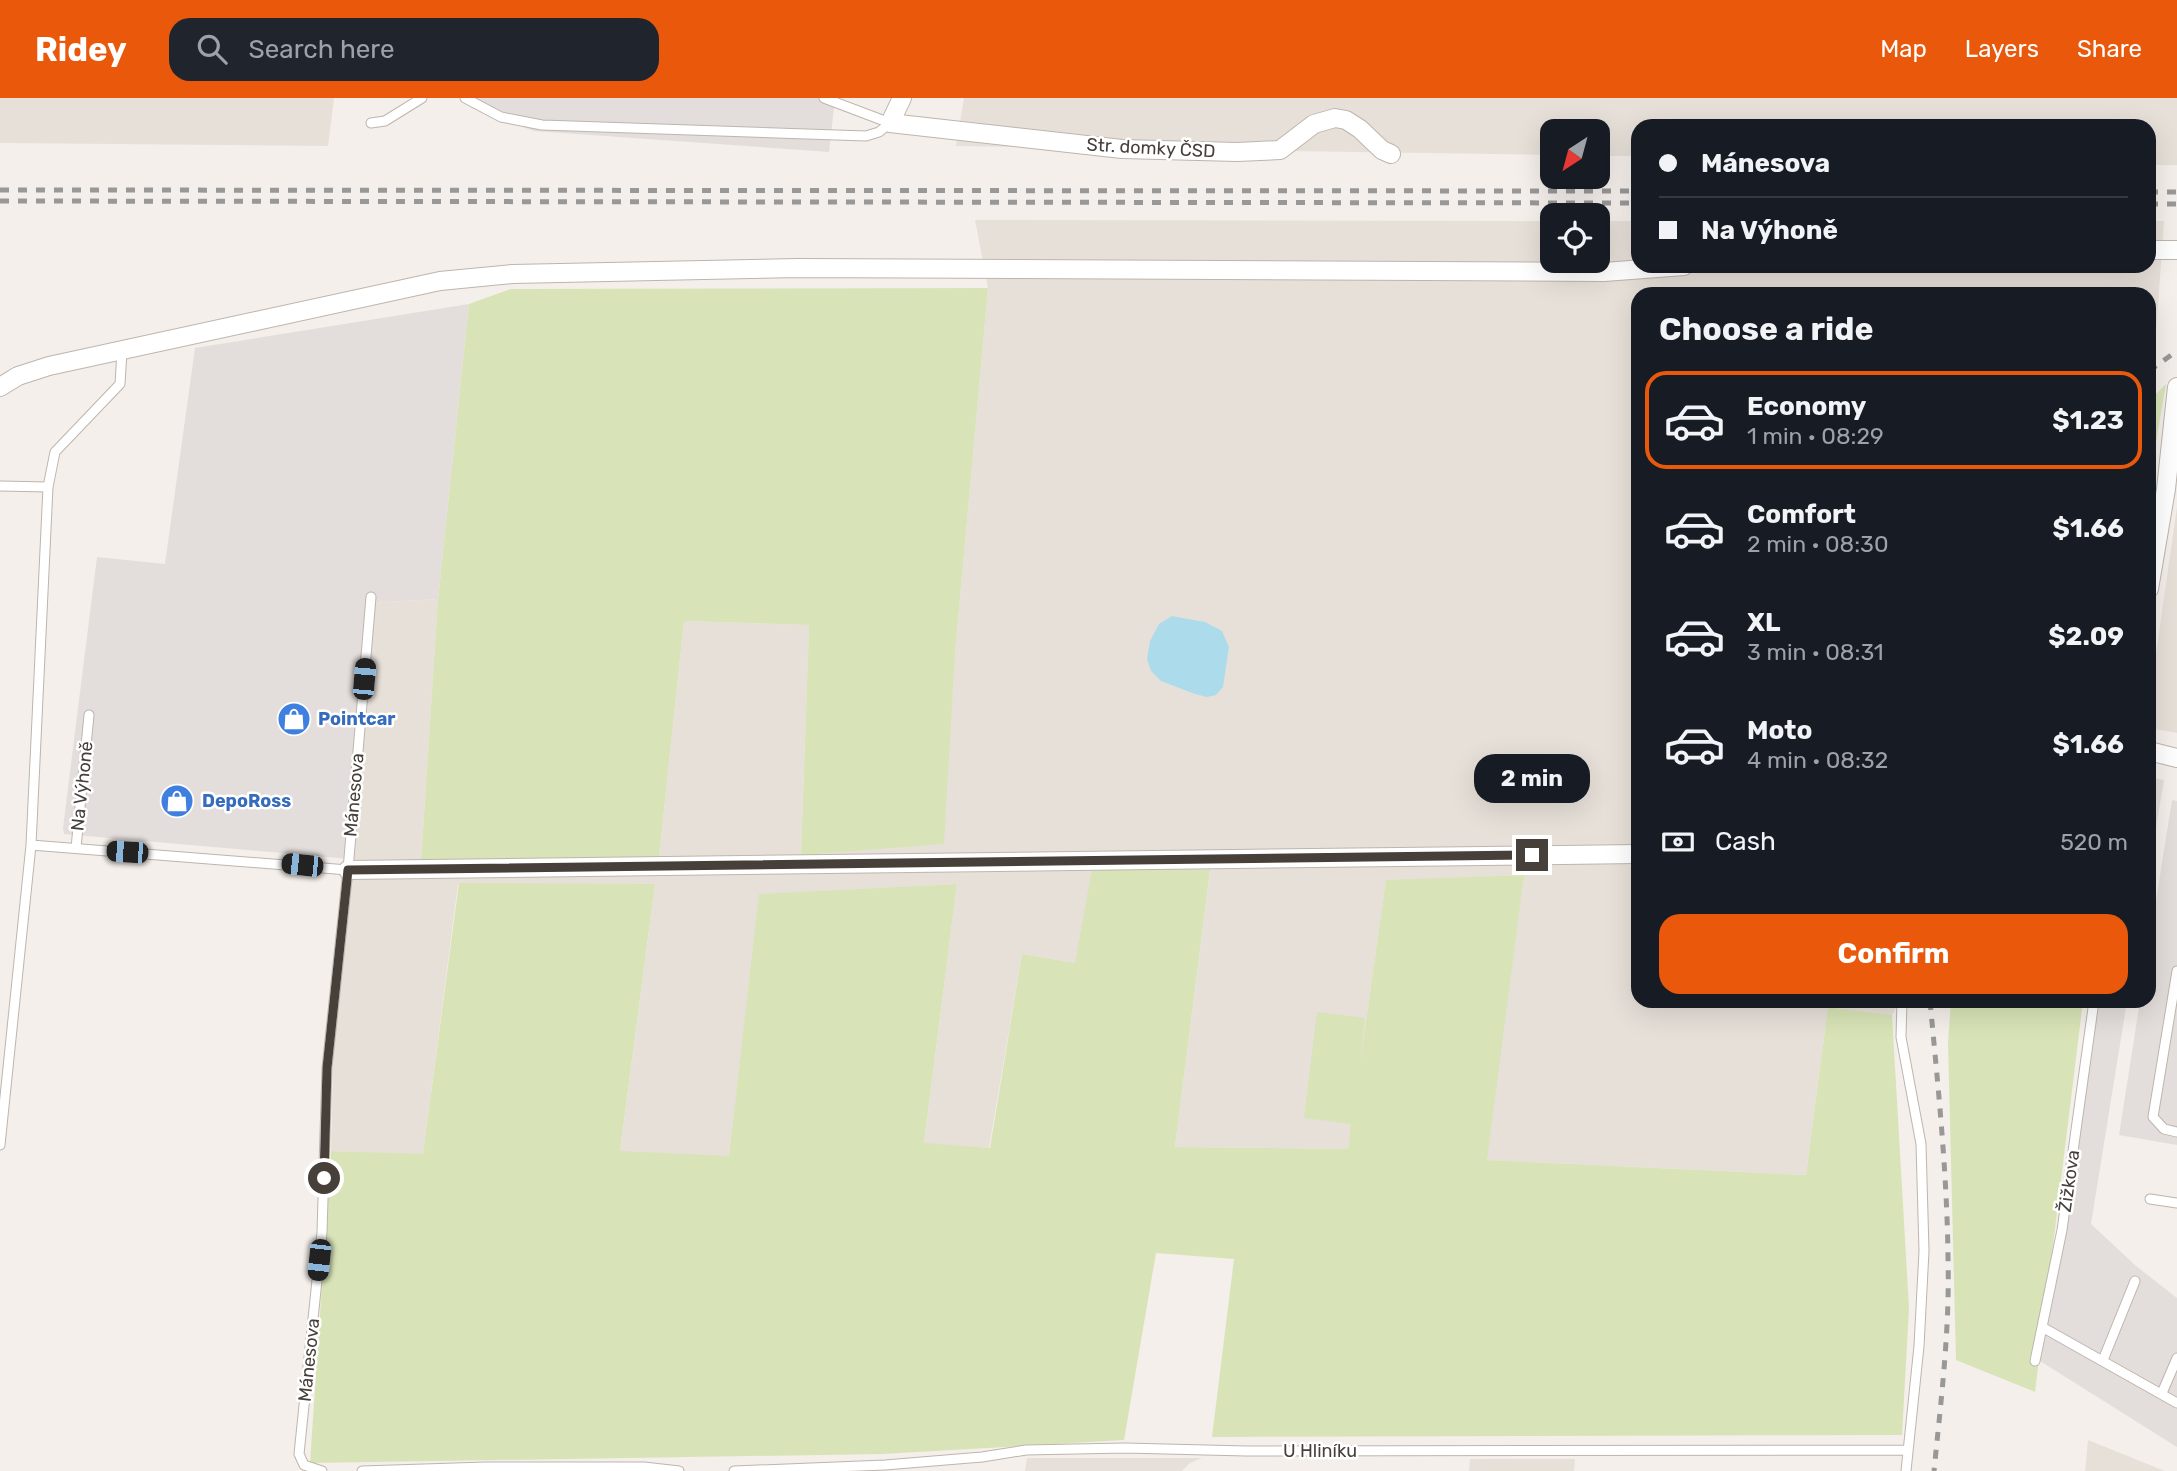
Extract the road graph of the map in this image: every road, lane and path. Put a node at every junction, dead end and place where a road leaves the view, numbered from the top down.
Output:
1 (422, 98) edge
2 (465, 98) edge
3 (824, 98) edge
4 (902, 98) edge
5 (370, 123) dead end
6 (890, 123) junction
7 (1391, 154) dead end
8 (2156, 250) edge
9 (2177, 250) edge
10 (1631, 270) edge
11 (122, 351) junction
12 (0, 387) edge
13 (2177, 387) edge
14 (0, 486) edge
15 (48, 487) junction
16 (2156, 548) edge
17 (371, 597) dead end
18 (89, 715) dead end
19 (2156, 753) edge
20 (2177, 758) edge
21 (31, 845) junction
22 (76, 848) junction
23 (1631, 854) edge
24 (348, 870) junction
25 (2177, 971) edge
26 (1902, 1008) edge
27 (2093, 1008) edge
28 (2177, 1132) edge
29 (0, 1145) edge
30 (2150, 1199) dead end
31 (2177, 1203) edge
32 (2135, 1281) dead end
33 (2042, 1327) junction
34 (2177, 1358) edge
35 (2103, 1360) junction
36 (2035, 1361) dead end
37 (2162, 1393) junction
38 (2177, 1403) edge
39 (1908, 1450) junction
40 (322, 1471) edge
41 (362, 1471) edge
42 (679, 1471) edge
43 (734, 1471) edge
44 (1906, 1471) edge

1 - 5 lane
2 - 6 lane
3 - 6 lane
4 - 6 street
6 - 7 street, Str. domky ČSD
8 - 9 street
10 - 11 street
11 - 12 street
11 - 15 lane
13 - 16 street
14 - 15 lane
15 - 21 lane
17 - 24 lane, Mánesova
18 - 22 lane, Na Výhoně
19 - 20 street
21 - 22 lane
21 - 29 lane
22 - 24 lane, Na Výhoně
23 - 24 street, Na Výhoně
24 - 40 lane, Mánesova
25 - 28 lane
26 - 39 lane
27 - 33 lane, Žižkova
30 - 31 lane
32 - 35 lane
33 - 35 lane
33 - 36 lane, Žižkova
34 - 37 lane
35 - 37 lane
37 - 38 lane
39 - 43 lane, U Hliníku
39 - 44 lane
41 - 42 lane

